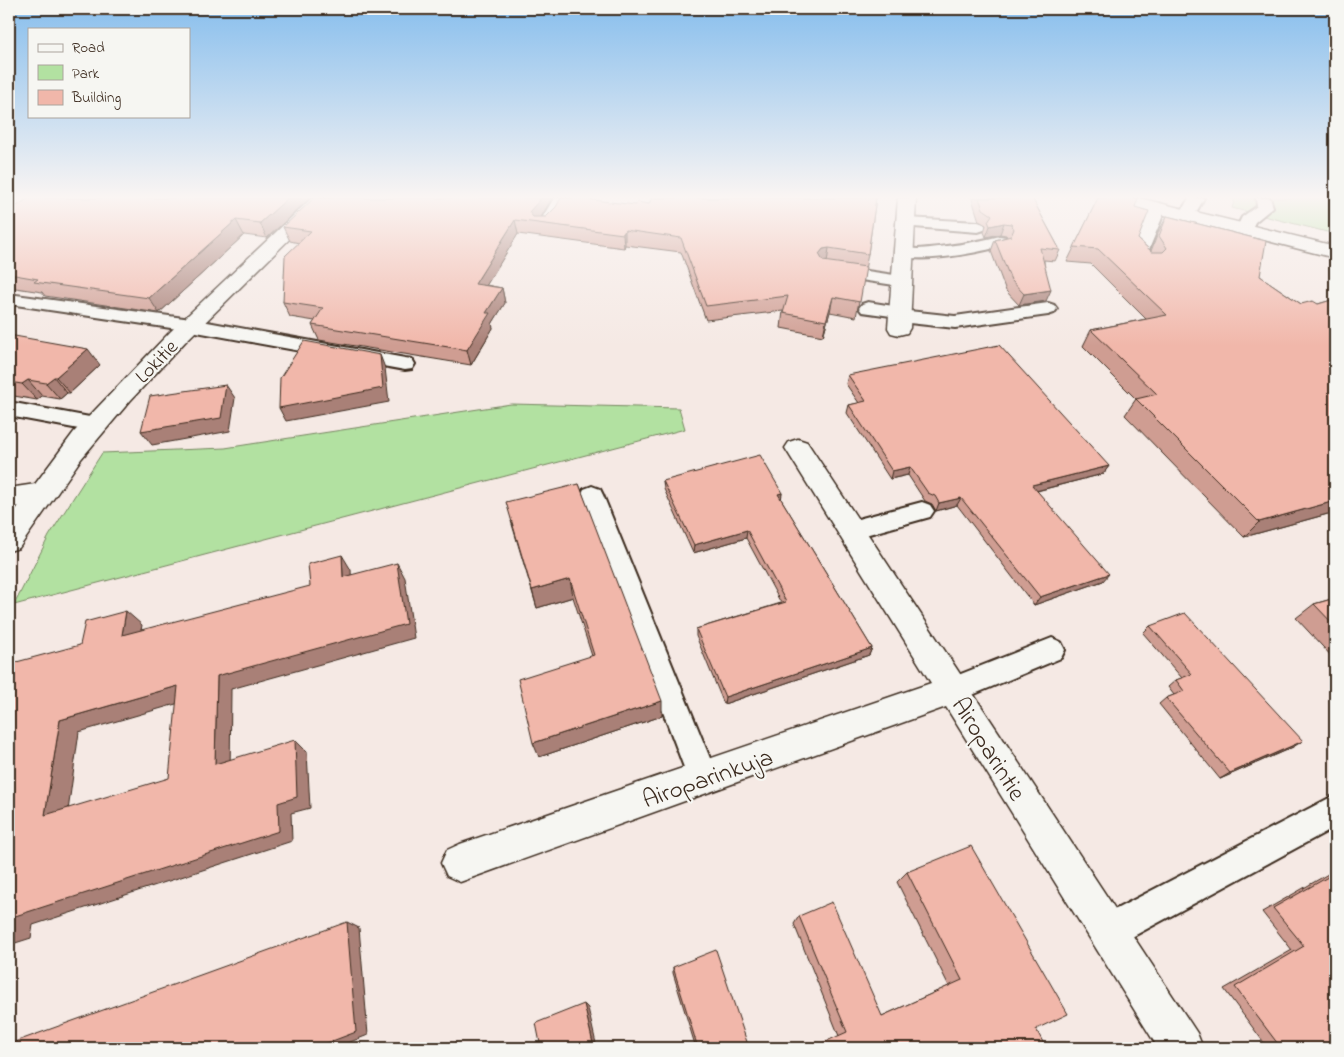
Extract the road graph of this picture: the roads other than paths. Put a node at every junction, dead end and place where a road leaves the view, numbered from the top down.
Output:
1 (272, 247) edge
2 (904, 247) edge
3 (971, 247) edge
4 (1141, 247) edge
5 (1317, 247) edge
6 (904, 252) junction
7 (1335, 252) edge
8 (1148, 262) edge
9 (827, 270) edge
10 (901, 281) junction
11 (9, 299) edge
12 (868, 308) dead end
13 (1048, 309) dead end
14 (900, 319) junction
15 (192, 325) junction
16 (405, 364) dead end
17 (9, 409) edge
18 (95, 425) junction
19 (798, 448) dead end
20 (42, 493) junction
21 (592, 495) dead end
22 (9, 498) edge
23 (922, 511) dead end
24 (850, 530) junction
25 (9, 540) edge
26 (1052, 650) dead end
27 (953, 690) junction
28 (703, 778) junction
29 (1335, 810) edge
30 (460, 863) dead end
31 (1107, 932) junction
32 (1182, 1048) edge

1 - 15 street, Lokitie
2 - 6 street
3 - 6 lane
4 - 8 lane
5 - 7 street
6 - 10 street
9 - 10 lane
10 - 14 street
11 - 15 lane
12 - 14 lane
13 - 14 lane
15 - 16 lane
15 - 18 street, Lokitie
17 - 18 lane
18 - 20 street, Lokitie
19 - 24 street, Airoparintie
20 - 22 street
20 - 25 street, Lokitie
21 - 28 lane
23 - 24 lane
24 - 27 street, Airoparintie
26 - 27 lane
27 - 28 street, Airoparinkuja
27 - 31 street, Airoparintie
28 - 30 street, Airoparinkuja
29 - 31 lane
31 - 32 street, Airoparintie

